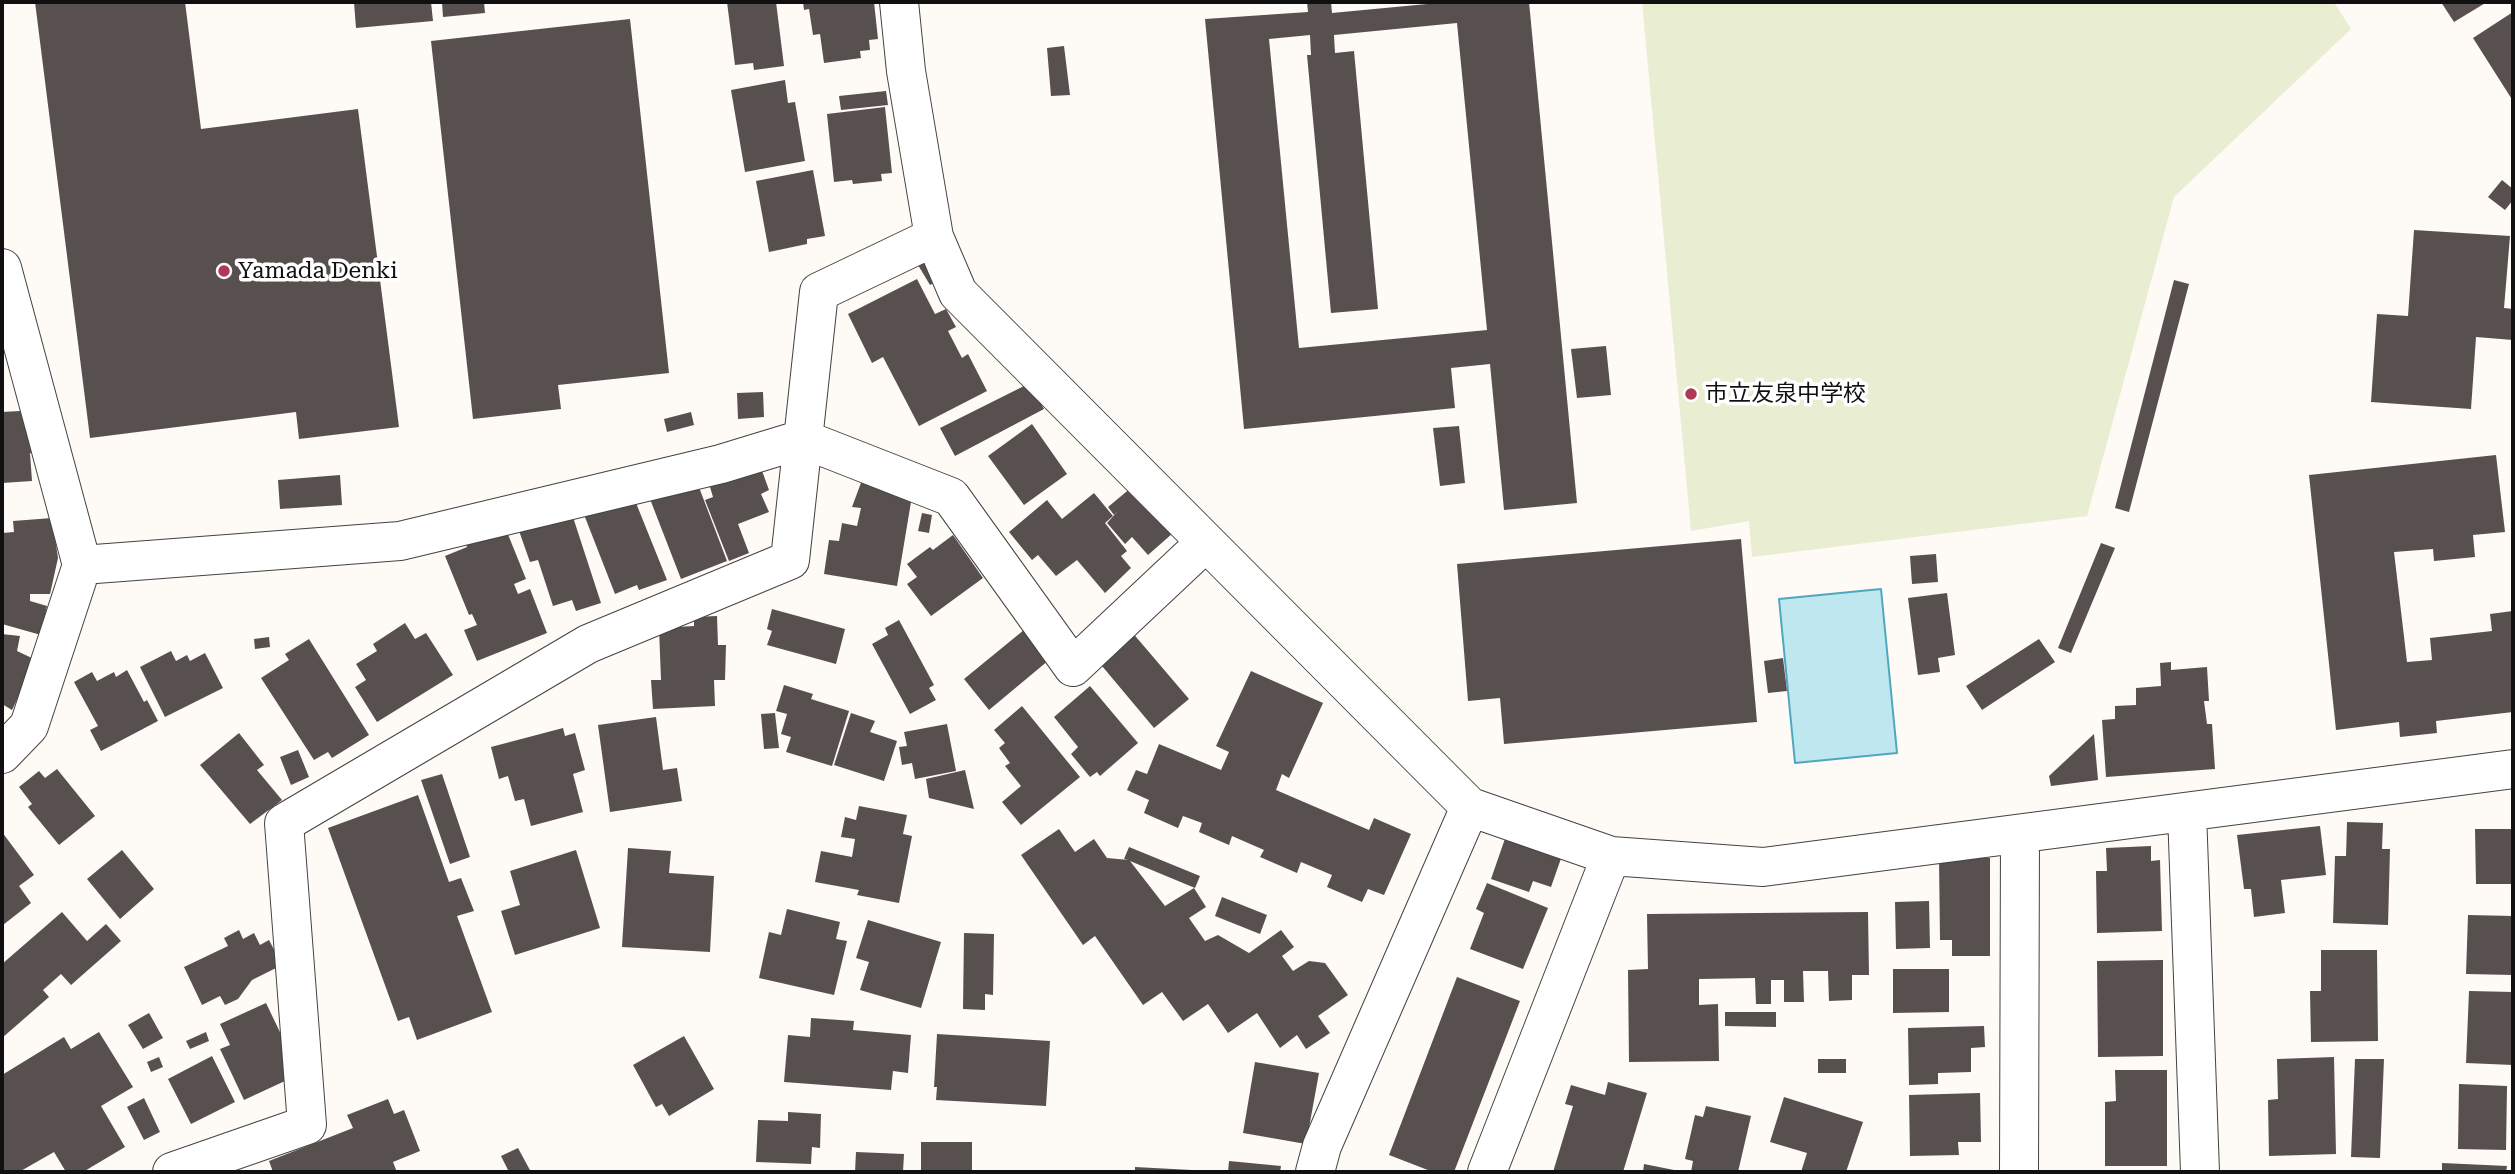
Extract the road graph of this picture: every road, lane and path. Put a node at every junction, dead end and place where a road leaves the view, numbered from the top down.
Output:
1 (899, 2) edge
2 (934, 237) junction
3 (2, 268) edge
4 (803, 439) junction
5 (1206, 542) junction
6 (82, 565) junction
7 (2, 754) edge
8 (2513, 769) edge
9 (1471, 807) junction
10 (2187, 812) junction
11 (2020, 834) junction
12 (1611, 856) junction
13 (172, 1172) edge
14 (1315, 1172) edge
15 (1487, 1172) edge
16 (2019, 1172) edge
17 (2200, 1172) edge

1 - 2 street
2 - 4 street
2 - 5 street
3 - 6 street
4 - 5 street
4 - 6 street
4 - 13 street
5 - 9 street
6 - 7 street
8 - 10 street
9 - 12 street
9 - 14 street
10 - 11 street
10 - 17 street
11 - 12 street
11 - 16 street
12 - 15 street

